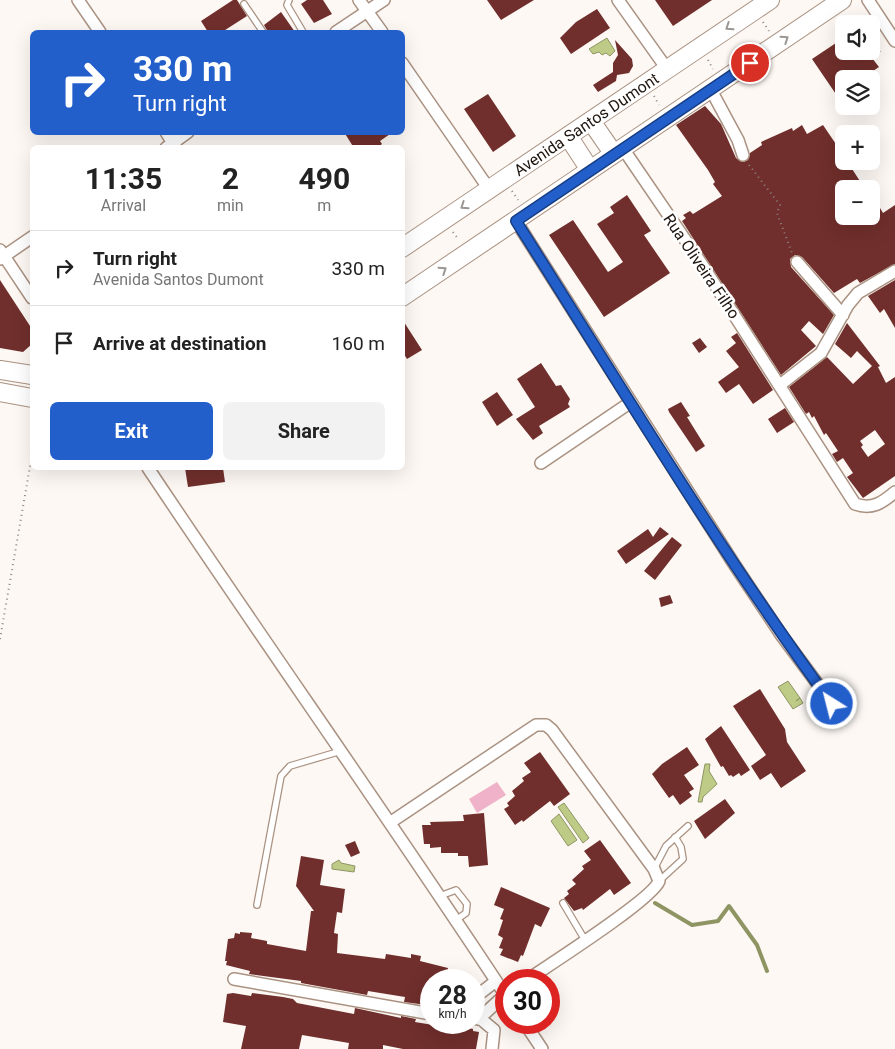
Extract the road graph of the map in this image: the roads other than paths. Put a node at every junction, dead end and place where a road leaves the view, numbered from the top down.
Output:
1 (78, 0) edge
2 (289, 0) edge
3 (359, 0) edge
4 (384, 0) edge
5 (618, 0) edge
6 (770, 0) edge
7 (842, 0) edge
8 (868, 0) edge
9 (244, 4) dead end
10 (367, 11) junction
11 (99, 30) edge
12 (262, 30) edge
13 (302, 30) edge
14 (339, 30) edge
15 (381, 30) edge
16 (895, 41) edge
17 (405, 67) edge
18 (667, 69) junction
19 (716, 86) junction
20 (591, 121) junction
21 (185, 135) edge
22 (568, 136) junction
23 (173, 145) edge
24 (618, 150) junction
25 (743, 155) road end
26 (590, 170) junction
27 (489, 189) junction
28 (516, 221) junction
29 (30, 238) edge
30 (405, 246) edge
31 (2, 255) edge
32 (796, 262) road end
33 (895, 270) edge
34 (405, 294) edge
35 (30, 295) edge
36 (843, 314) junction
37 (0, 370) edge
38 (30, 375) edge
39 (780, 385) junction
40 (0, 392) edge
41 (30, 398) edge
42 (631, 402) junction
43 (541, 463) dead end
44 (153, 470) edge
45 (895, 492) edge
46 (837, 710) dead end
47 (341, 751) junction
48 (390, 822) junction
49 (688, 826) dead end
50 (674, 837) junction
51 (654, 869) junction
52 (659, 881) junction
53 (440, 896) junction
54 (563, 903) dead end
55 (257, 905) dead end
56 (456, 920) junction
57 (585, 940) junction
58 (543, 969) edge
59 (234, 979) dead end
60 (495, 979) edge
61 (495, 982) edge
62 (485, 990) edge
63 (495, 1004) edge
64 (488, 1010) junction
65 (420, 1012) edge
66 (485, 1012) edge
67 (485, 1022) edge
68 (494, 1030) junction
69 (532, 1034) edge
70 (492, 1049) edge
71 (542, 1049) edge

1 - 11 street
2 - 13 lane
3 - 10 street
4 - 10 street
5 - 18 street
6 -> 18 main road, Avenida Santos Dumont
19 -> 7 main road
8 - 16 street
9 - 12 lane
10 - 14 street
10 - 15 street
17 - 27 street
18 - 20 main road, Avenida Santos Dumont
19 - 24 main road
19 - 25 street
20 - 22 main road, Avenida Santos Dumont
20 - 24 main road
21 - 23 street
22 - 26 main road
22 - 27 main road, Avenida Santos Dumont
24 - 26 main road
24 - 39 street, Rua Oliveira Filho
26 - 28 main road
27 -> 30 main road, Avenida Santos Dumont
34 -> 28 main road
28 - 42 street
29 - 31 street
31 - 35 street
32 - 36 street
33 - 36 street
36 - 39 street
37 - 38 main road
39 - 45 street, Rua Oliveira Filho
40 - 41 main road
42 - 43 street
42 - 46 street
44 - 47 street
47 - 48 street
47 - 55 lane
48 - 51 street
48 - 53 street
49 - 50 lane
50 - 51 lane
50 - 52 lane
51 - 52 street
52 - 57 street
53 - 56 street
53 - 56 lane
54 - 57 lane
56 - 60 street
57 - 58 street
59 - 65 street
61 - 62 street
63 - 64 street
64 - 66 street
64 - 68 street
67 - 68 street
68 - 70 street
69 - 71 street

